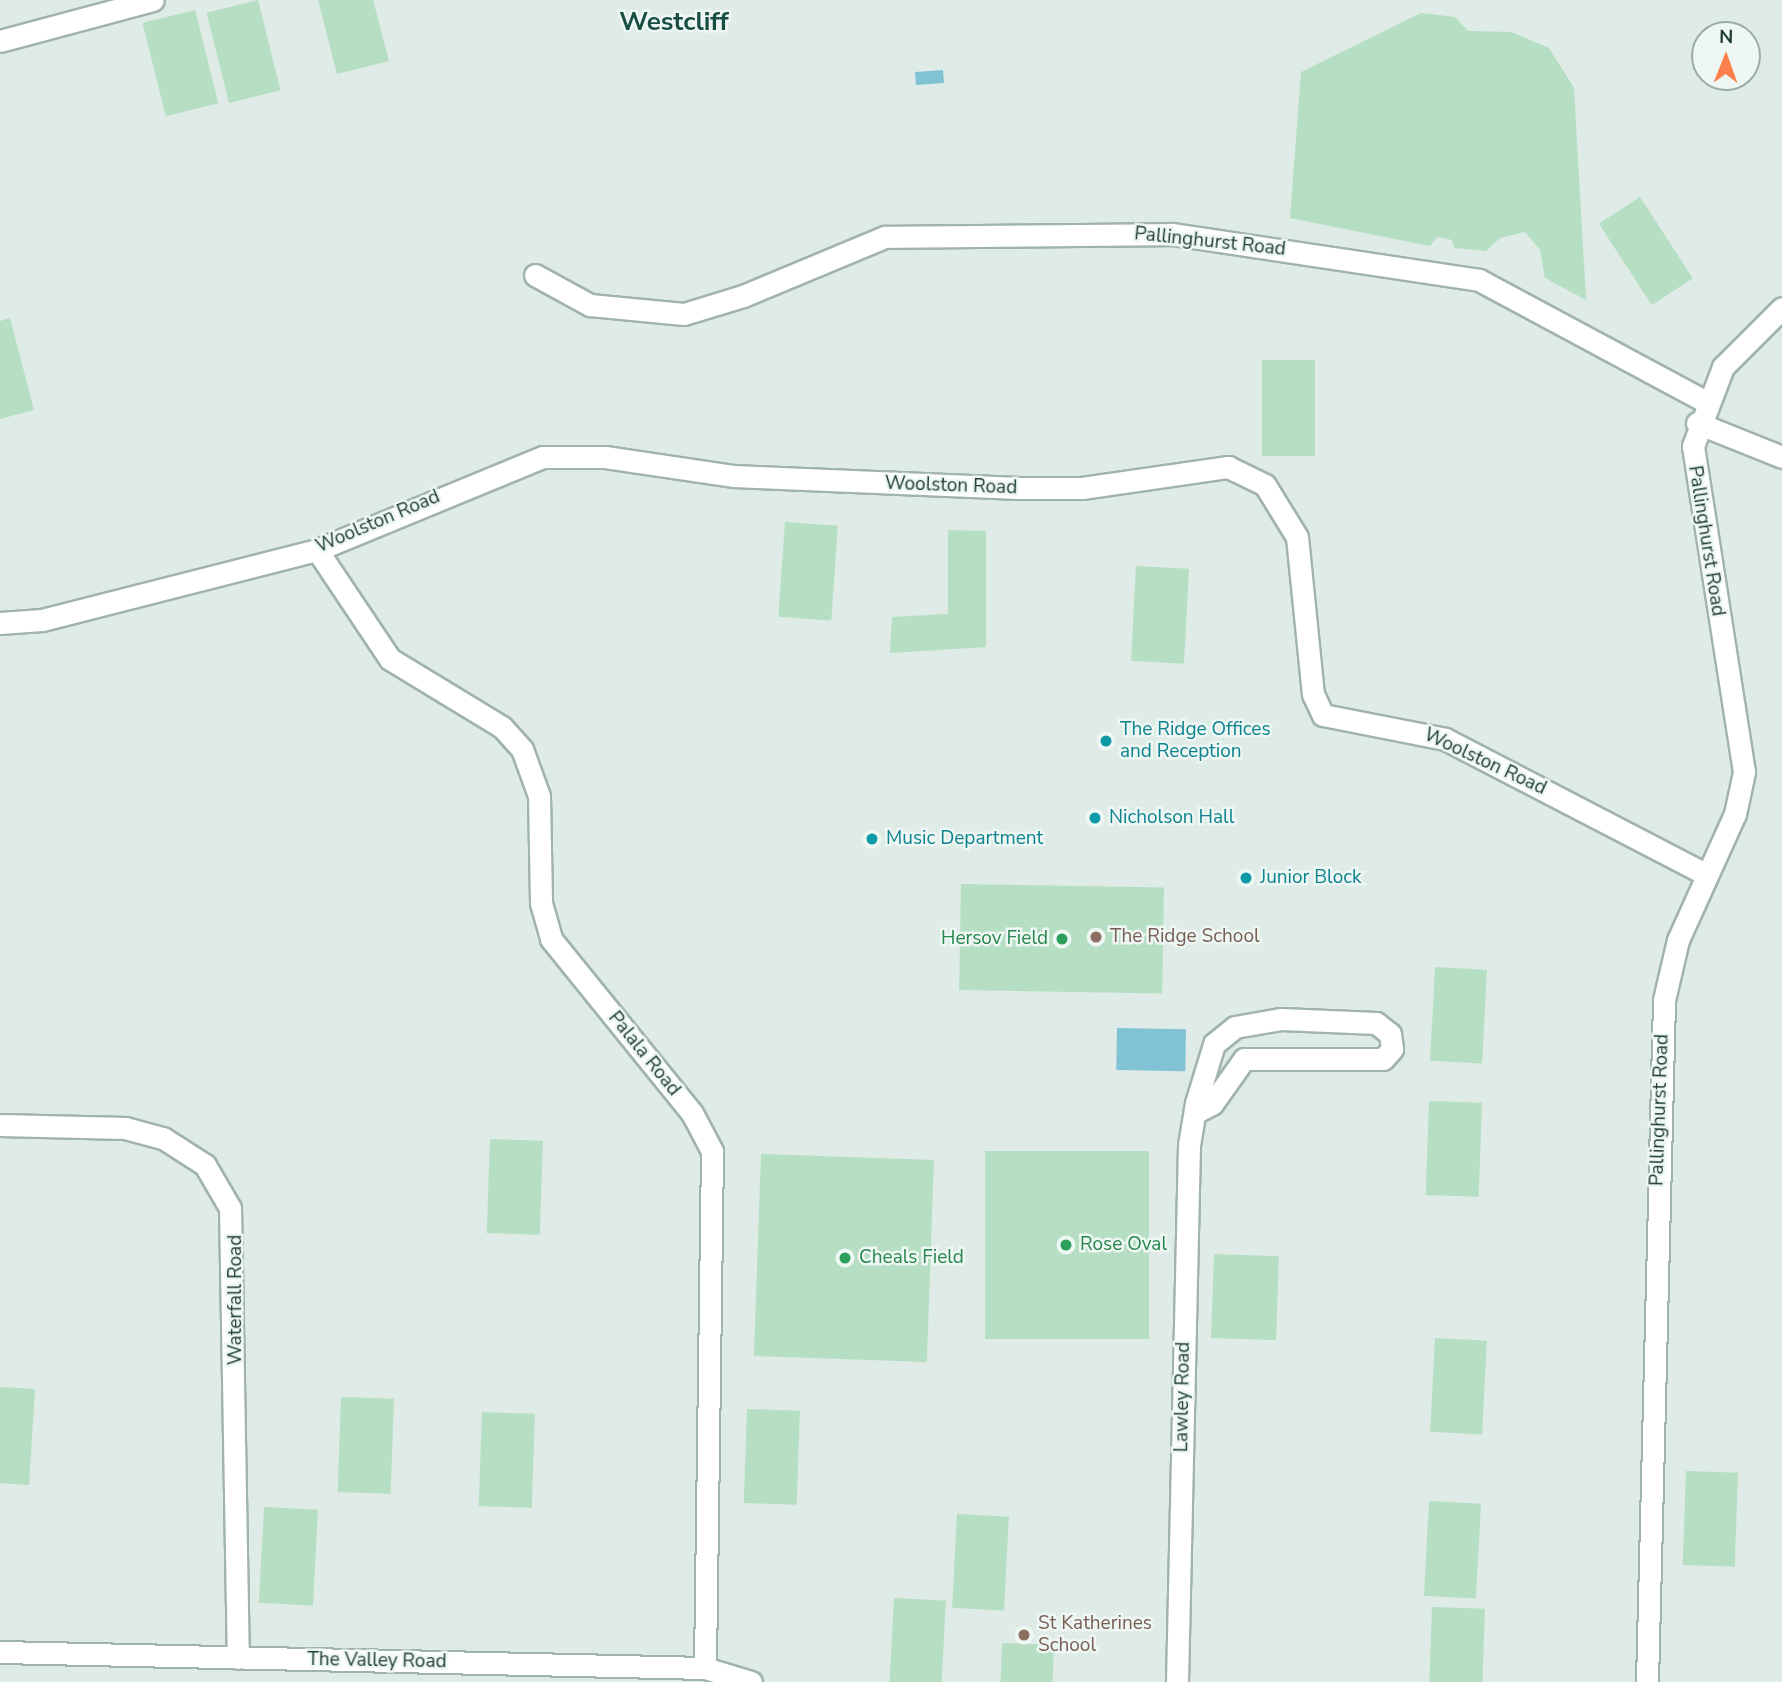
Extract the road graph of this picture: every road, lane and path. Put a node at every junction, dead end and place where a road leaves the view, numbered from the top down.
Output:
1 (72, 0) edge
2 (153, 0) edge
3 (46, 24) junction
4 (0, 41) edge
5 (535, 275) dead end
6 (1782, 309) edge
7 (1705, 401) junction
8 (1697, 423) junction
9 (1782, 457) edge
10 (317, 550) junction
11 (0, 623) edge
12 (1704, 873) junction
13 (1196, 1112) junction
14 (0, 1125) edge
15 (0, 1652) edge
16 (238, 1658) junction
17 (705, 1668) junction
18 (751, 1682) edge
19 (1177, 1682) edge
20 (1647, 1682) edge

1 - 3 street
2 - 3 street
3 - 4 street
5 - 7 street, Pallinghurst Road
6 - 7 street
7 - 8 street, Pallinghurst Road
8 - 9 street
8 - 12 street, Pallinghurst Road
10 - 11 street, Woolston Road
10 - 12 street, Woolston Road
10 - 17 street, Palala Road
12 - 20 street, Pallinghurst Road
13 - 13 street, Lawley Road
13 - 19 street, Lawley Road
14 - 16 street, Waterfall Road
15 - 16 street, The Valley Road
16 - 17 street, The Valley Road
17 - 18 street, The Valley Road

